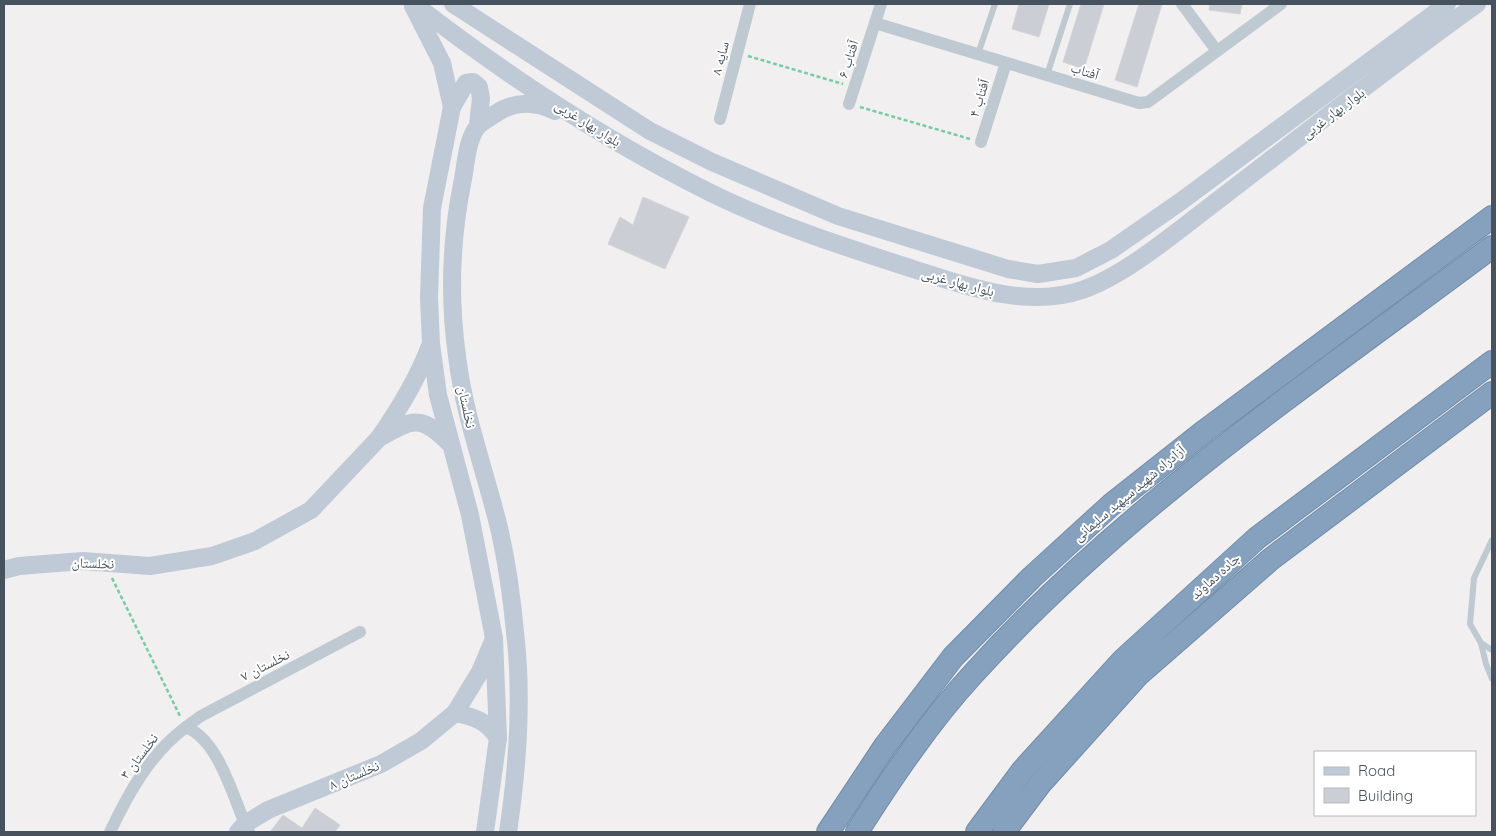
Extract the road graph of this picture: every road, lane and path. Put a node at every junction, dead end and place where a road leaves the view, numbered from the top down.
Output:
1 (413, 4) edge
2 (452, 4) edge
3 (750, 4) edge
4 (881, 4) edge
5 (995, 4) edge
6 (1070, 4) edge
7 (1182, 4) edge
8 (1281, 4) edge
9 (1447, 4) edge
10 (1477, 4) edge
11 (875, 23) junction
12 (1217, 51) junction
13 (737, 53) junction
14 (978, 54) junction
15 (1006, 62) junction
16 (1047, 75) junction
17 (854, 87) junction
18 (849, 104) joint
19 (452, 107) junction
20 (720, 119) dead end
21 (478, 126) junction
22 (611, 138) junction
23 (981, 142) joint
24 (1492, 217) edge
25 (1492, 247) edge
26 (431, 344) junction
27 (1492, 362) edge
28 (1492, 393) edge
29 (379, 438) junction
30 (450, 444) junction
31 (1492, 540) edge
32 (106, 563) junction
33 (4, 570) edge
34 (360, 632) dead end
35 (494, 638) junction
36 (1480, 643) junction
37 (1492, 650) edge
38 (1492, 679) edge
39 (455, 713) junction
40 (186, 727) junction
41 (498, 738) junction
42 (244, 829) edge
43 (110, 832) edge
44 (485, 832) edge
45 (508, 832) edge
46 (828, 832) edge
47 (857, 832) edge
48 (977, 832) edge
49 (1004, 832) edge

1 - 19 street, نخلستان
1 - 22 street, بلوار بهار غربی
2 - 9 street, بلوار بهار غربی
3 - 13 street, سایه ۸
4 - 11 street
5 - 14 lane
6 - 16 lane
7 - 12 street
8 - 12 street, آفتاب
10 - 22 street, بلوار بهار غربی
11 - 14 street, آفتاب
11 - 17 street, آفتاب ۶
12 - 16 street, آفتاب
13 - 17 path
13 - 20 street, سایه ۸
14 - 15 street, آفتاب
15 - 16 street, آفتاب
15 - 23 street, آفتاب ۴
17 - 18 street, آفتاب ۶
18 - 23 path
19 - 21 street, نخلستان
19 - 26 street, نخلستان
21 - 22 street
21 - 45 street, نخلستان
24 - 46 highway, آزادراه شهید سپهبد سلیمانی
25 - 47 highway, آزادراه شهید سپهبد سلیمانی
26 - 29 street
26 - 30 street, نخلستان
27 - 48 highway, جاده دماوند
28 - 49 highway, جاده دماوند
29 - 30 street
29 - 32 street, نخلستان
30 - 35 street, نخلستان
31 - 36 lane
32 - 33 street, نخلستان
32 - 40 path
34 - 40 street, نخلستان ۷
35 - 39 street, نخلستان ۸
35 - 41 street, نخلستان
36 - 37 lane
36 - 38 lane
39 - 41 street
39 - 42 street, نخلستان ۸
40 - 42 street
40 - 43 street, نخلستان ۳
41 - 44 street, نخلستان

